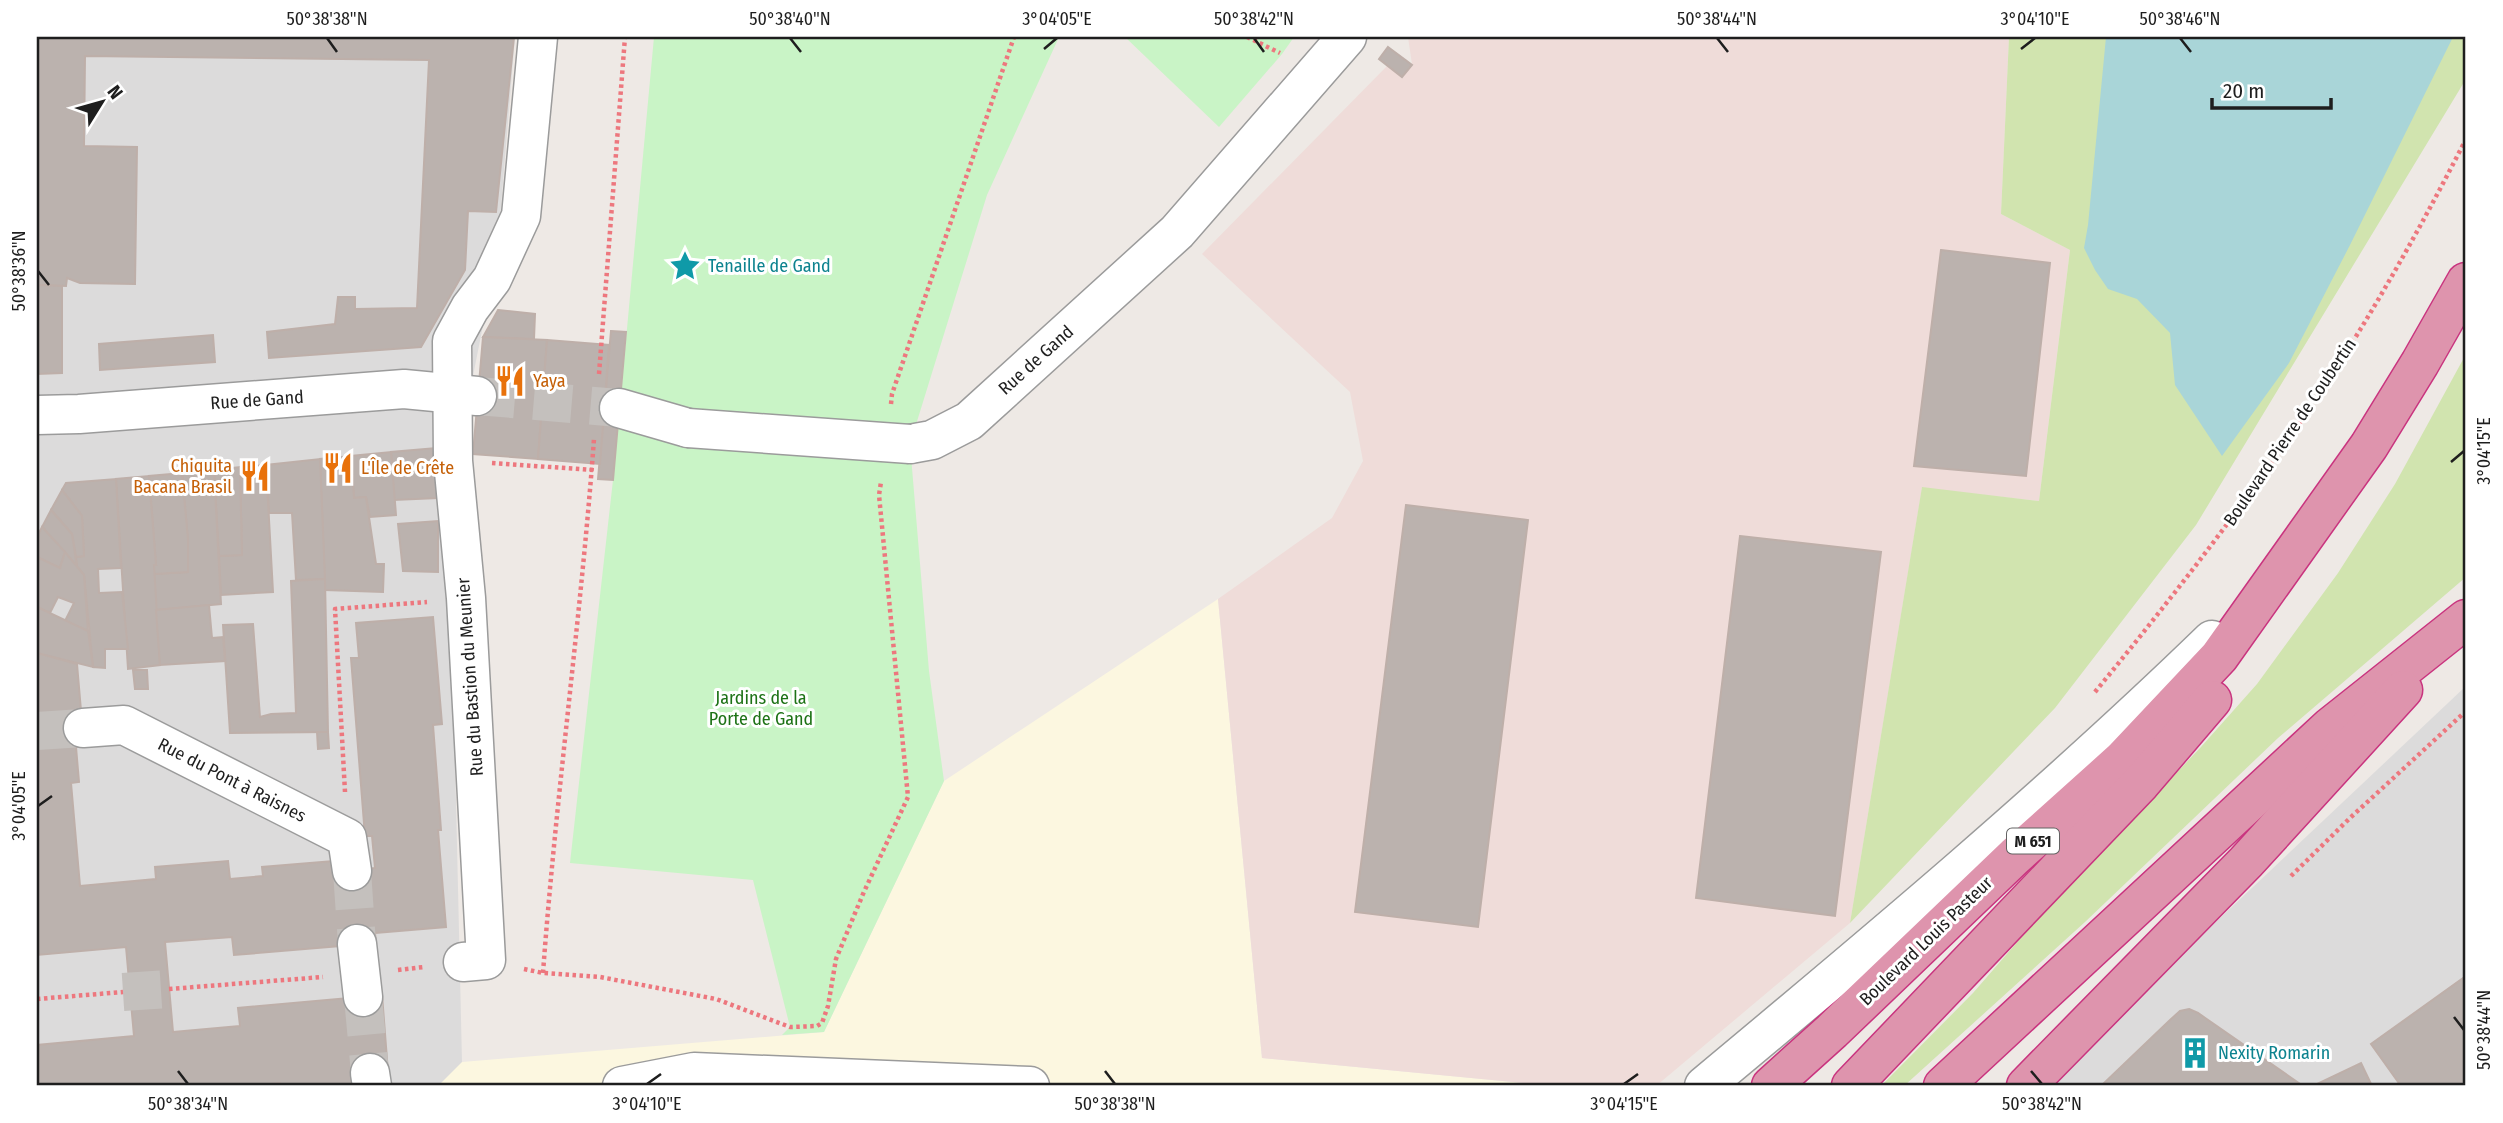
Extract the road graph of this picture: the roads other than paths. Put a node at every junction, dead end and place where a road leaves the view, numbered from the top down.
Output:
1 (538, 37) edge
2 (1347, 37) edge
3 (2466, 282) edge
4 (466, 395) junction
5 (619, 408) tunnel mouth
6 (37, 415) edge
7 (2276, 578) junction
8 (2464, 621) edge
9 (82, 728) tunnel mouth
10 (350, 854) road end
11 (475, 961) road end
12 (622, 1086) edge
13 (1030, 1086) edge
14 (1704, 1086) edge
15 (1771, 1086) edge
16 (1851, 1086) edge
17 (1943, 1086) edge
18 (2026, 1086) edge

1 - 4 street, Rue du Bastion du Meunier
2 - 5 street, Rue de Gand, bridge
3 - 7 highway, M 651
4 - 6 street, Rue de Gand
4 - 11 street, Rue du Bastion du Meunier
7 - 14 street
7 - 15 highway, Boulevard Louis Pasteur / M 651
7 - 16 highway
8 - 17 highway
8 - 18 highway
9 - 10 street, Rue du Pont à Raisnes
12 - 13 street

